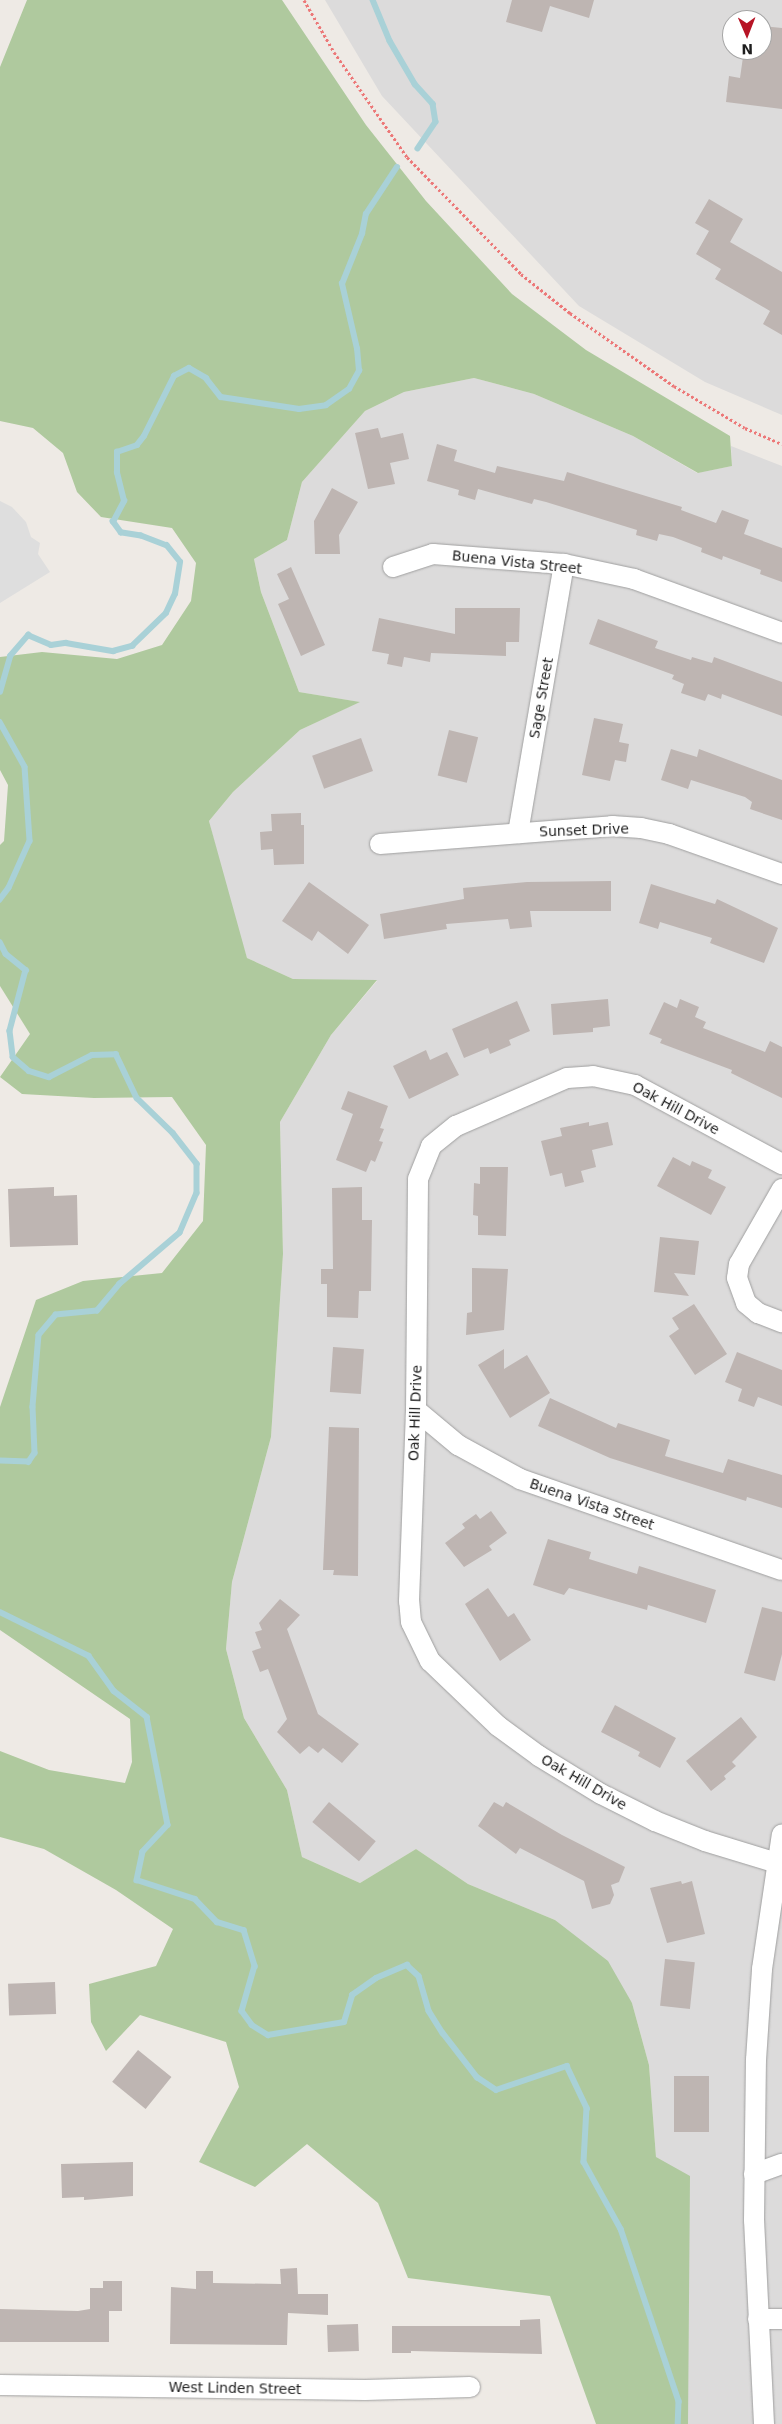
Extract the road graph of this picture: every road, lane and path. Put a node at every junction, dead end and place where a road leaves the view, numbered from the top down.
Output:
1 (304, 0) edge
2 (782, 444) edge
3 (564, 564) junction
4 (394, 567) dead end
5 (782, 634) edge
6 (518, 833) junction
7 (380, 844) dead end
8 (782, 874) edge
9 (782, 1164) edge
10 (782, 1189) edge
11 (782, 1322) edge
12 (416, 1410) junction
13 (782, 1570) edge
14 (782, 1834) edge
15 (777, 1863) junction
16 (782, 2164) edge
17 (754, 2174) junction
18 (782, 2318) edge
19 (758, 2319) junction
20 (0, 2385) edge
21 (470, 2387) dead end
22 (764, 2424) edge

1 - 2 path
3 - 4 street, Buena Vista Street
3 - 5 street, Buena Vista Street
3 - 6 street, Sage Street
6 - 7 street, Sunset Drive
6 - 8 street, Sunset Drive
9 - 12 street, Oak Hill Drive
10 - 11 street
12 - 13 street, Buena Vista Street
12 - 15 street, Oak Hill Drive
14 - 15 street
15 - 17 street
16 - 17 street
17 - 19 street
18 - 19 street
19 - 22 street
20 - 21 street, West Linden Street

